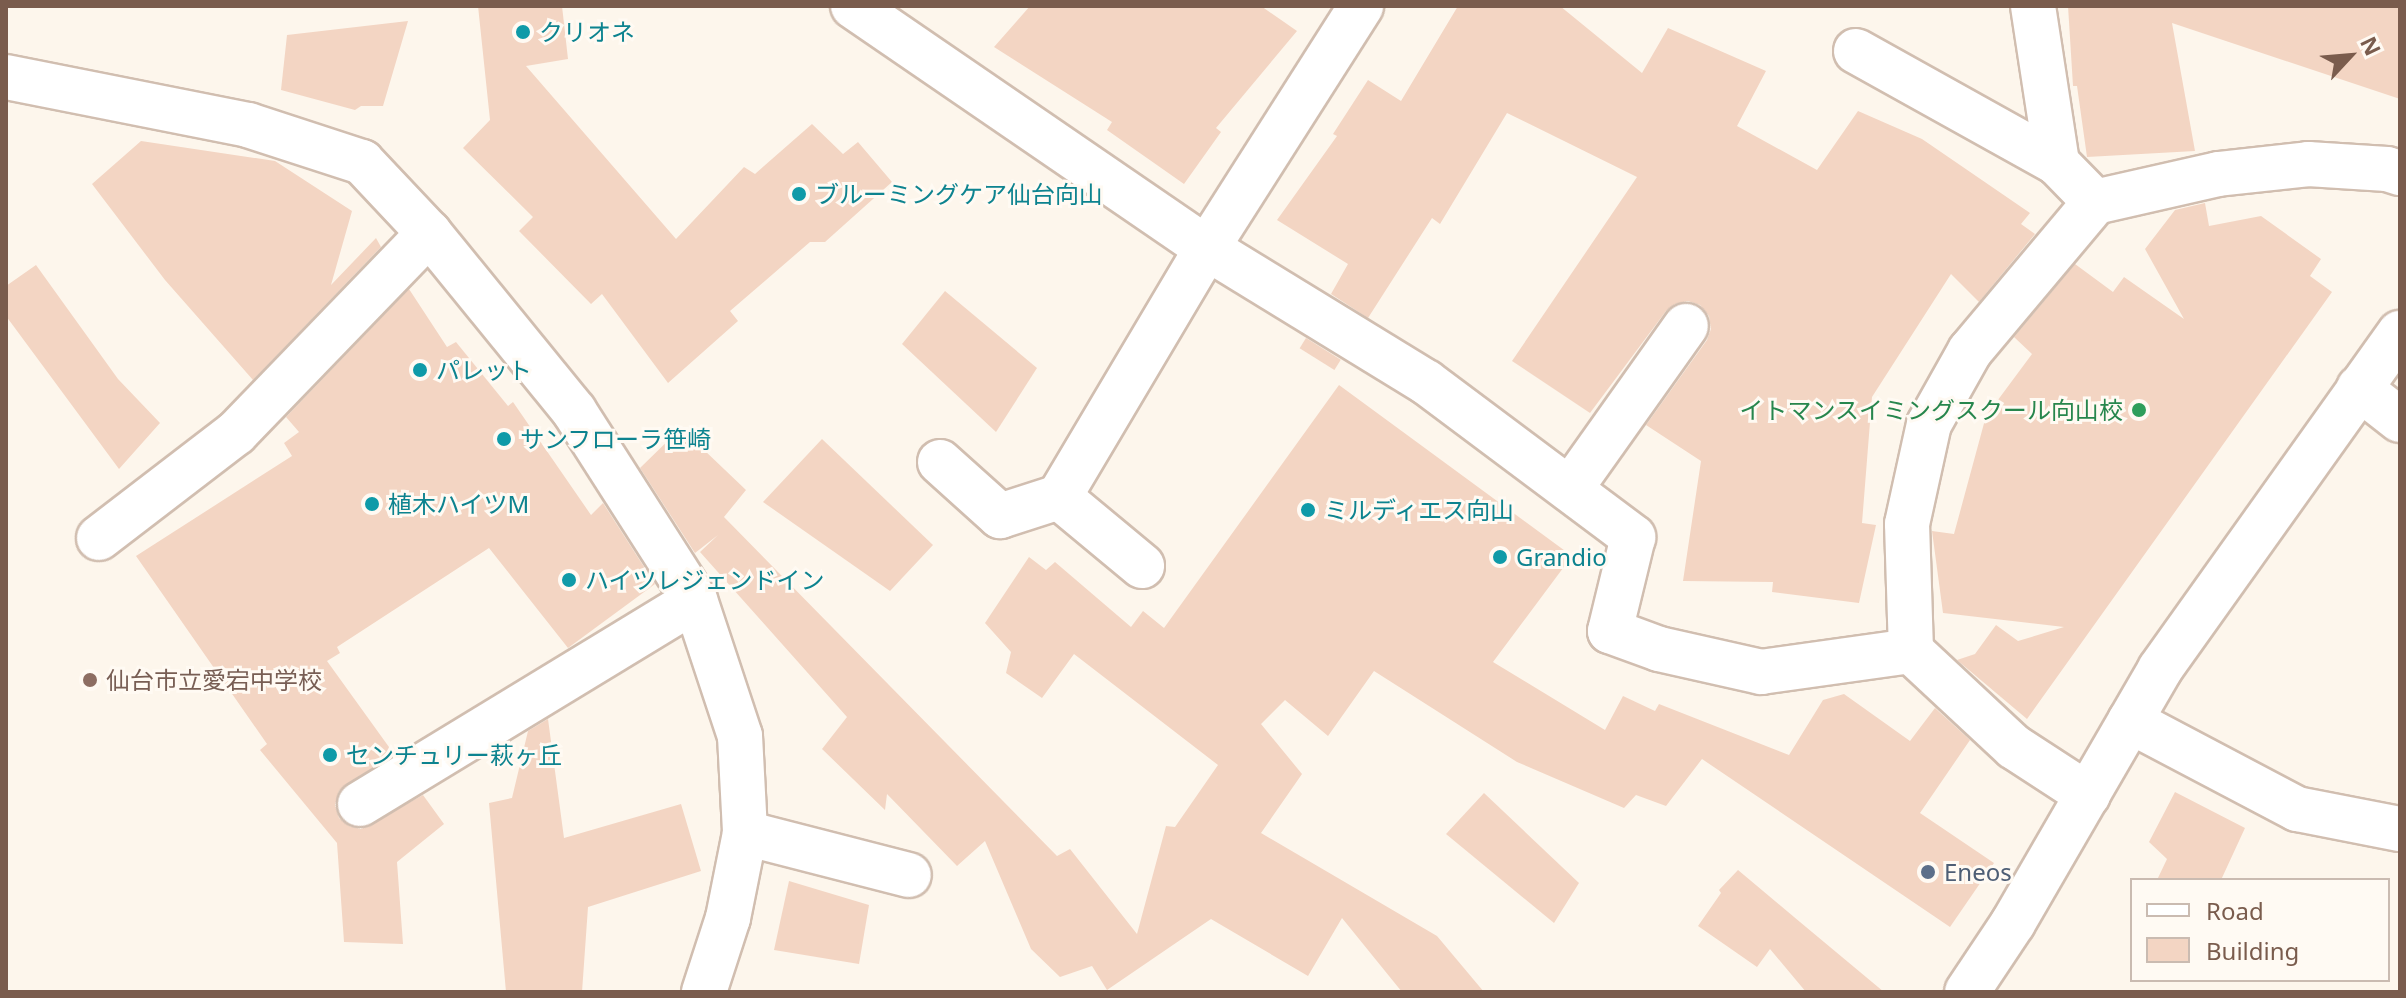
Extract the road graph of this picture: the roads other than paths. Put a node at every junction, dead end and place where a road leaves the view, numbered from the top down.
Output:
1 (853, 6) edge
2 (1361, 6) edge
3 (2033, 6) edge
4 (1856, 51) dead end
5 (6, 77) edge
6 (2057, 163) junction
7 (2400, 173) edge
8 (2095, 202) junction
9 (429, 233) junction
10 (1207, 248) junction
11 (1686, 326) dead end
12 (2400, 333) edge
13 (2359, 388) junction
14 (2400, 420) edge
15 (940, 462) dead end
16 (1570, 489) junction
17 (1059, 497) junction
18 (99, 538) dead end
19 (1142, 566) dead end
20 (695, 600) junction
21 (1911, 651) junction
22 (2130, 721) junction
23 (2088, 795) junction
24 (360, 804) dead end
25 (2400, 829) edge
26 (745, 833) junction
27 (909, 875) dead end
28 (704, 992) edge
29 (1967, 992) edge

1 - 10 street
2 - 10 street
3 - 6 street
4 - 6 street
5 - 9 street
6 - 8 street
7 - 8 street
8 - 21 street
9 - 18 street
9 - 20 street
10 - 16 street
10 - 17 street
11 - 16 street
12 - 13 street
13 - 14 street
13 - 22 street
15 - 17 street
16 - 21 street
17 - 19 street
20 - 24 street
20 - 26 street
21 - 23 street
22 - 23 street
22 - 25 street
23 - 29 street
26 - 27 street
26 - 28 street

